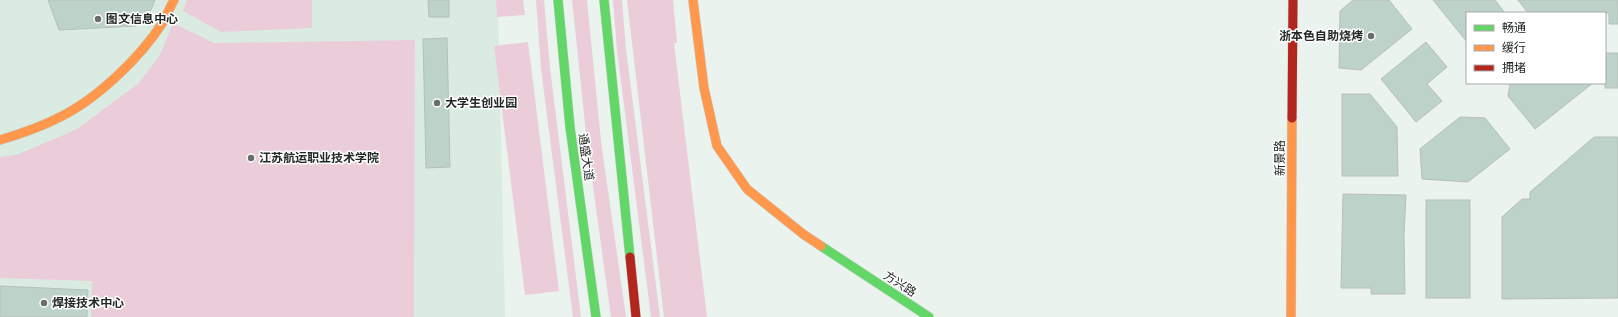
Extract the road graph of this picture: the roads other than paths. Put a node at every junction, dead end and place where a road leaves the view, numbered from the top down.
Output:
1 (174, 0) edge
2 (558, 0) edge
3 (604, 0) edge
4 (694, 0) edge
5 (1293, 0) edge
6 (0, 140) edge
7 (596, 317) edge
8 (636, 317) edge
9 (929, 317) edge
10 (1291, 317) edge

1 - 6 street
2 - 7 street, 通盛大道
3 - 8 street
4 - 9 street, 方兴路
5 - 10 street, 新景路

